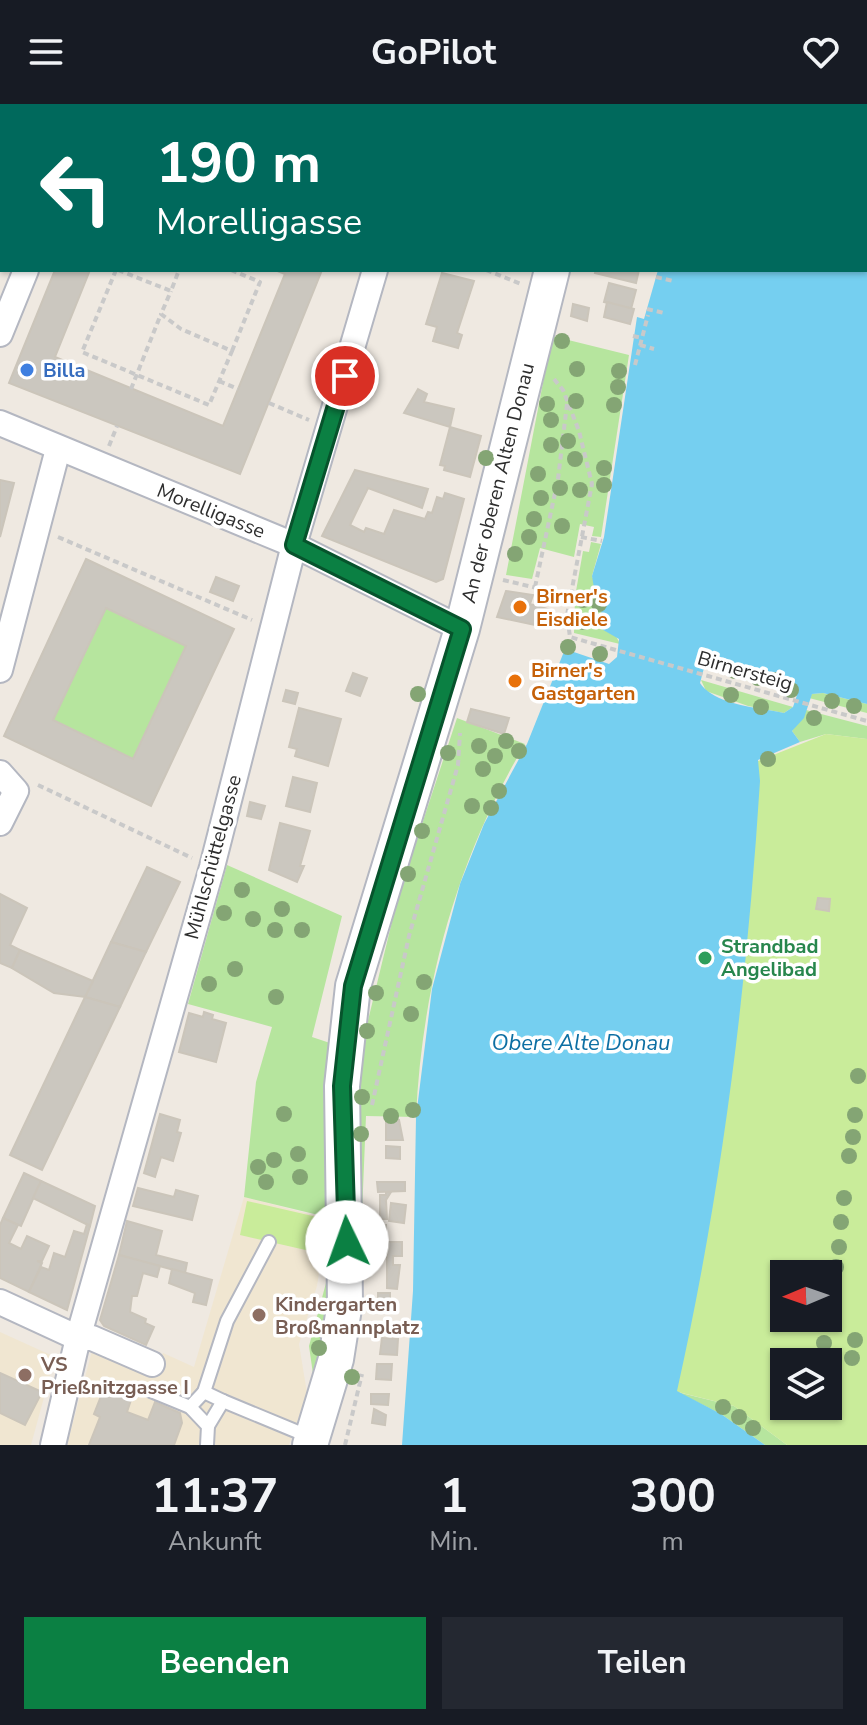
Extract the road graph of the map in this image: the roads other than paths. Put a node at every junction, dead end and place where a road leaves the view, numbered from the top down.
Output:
1 (25, 272) edge
2 (374, 272) edge
3 (548, 282) edge
4 (0, 334) edge
5 (0, 423) edge
6 (58, 449) junction
7 (294, 545) junction
8 (462, 629) junction
9 (0, 670) edge
10 (8, 782) edge
11 (0, 823) edge
12 (269, 1242) dead end
13 (0, 1302) edge
14 (78, 1338) junction
15 (152, 1364) dead end
16 (151, 1391) dead end
17 (204, 1392) junction
18 (223, 1401) junction
19 (190, 1407) junction
20 (208, 1426) junction
21 (323, 1443) edge
22 (53, 1445) edge
23 (207, 1445) edge

1 - 4 street
2 - 7 street, Mühlschüttelgasse
3 - 8 street, An der oberen Alten Donau
5 - 6 street, Morelligasse
6 - 7 street, Morelligasse
6 - 9 street
7 - 8 street, Morelligasse
7 - 14 street, Mühlschüttelgasse
8 - 21 street, An der oberen Alten Donau
10 - 11 street
12 - 17 lane
13 - 14 street
14 - 15 street
14 - 22 street, Mühlschüttelgasse
16 - 19 lane
17 - 18 lane
17 - 19 lane
18 - 20 lane
18 - 21 lane
19 - 20 lane
20 - 23 lane

